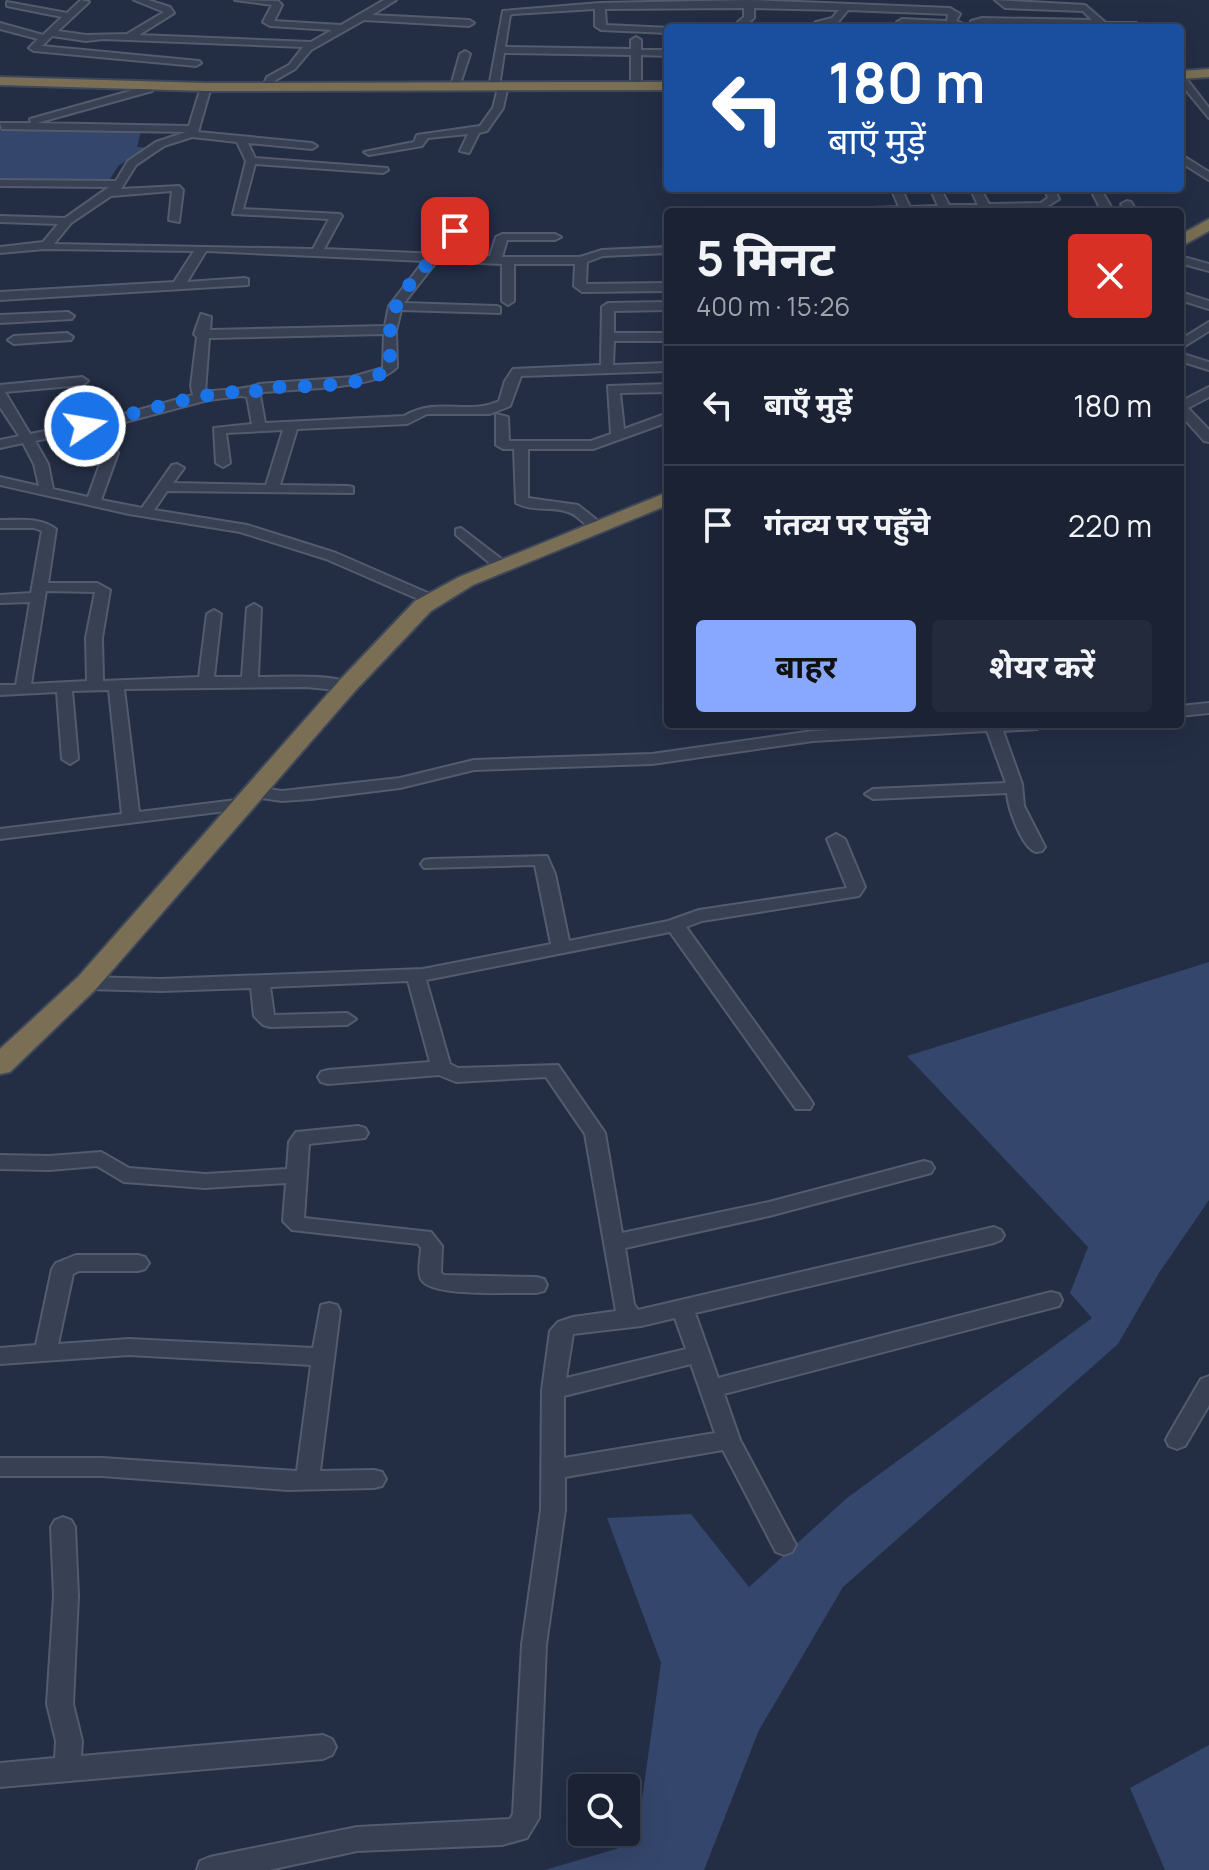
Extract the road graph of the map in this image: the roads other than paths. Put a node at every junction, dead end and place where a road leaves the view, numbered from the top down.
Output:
1 (139, 0) edge
2 (240, 0) edge
3 (391, 0) edge
4 (1000, 0) edge
5 (84, 2) edge
6 (648, 2) edge
7 (690, 2) edge
8 (749, 3) junction
9 (798, 3) edge
10 (10, 4) dead end
11 (586, 4) edge
12 (894, 4) edge
13 (515, 5) edge
14 (600, 6) junction
15 (845, 8) junction
16 (1123, 14) dead end
17 (70, 16) junction
18 (364, 17) junction
19 (902, 22) dead end
20 (469, 23) dead end
21 (1100, 23) joint
22 (111, 24) dead end
23 (744, 24) edge
24 (819, 24) dead end
25 (950, 24) joint
26 (976, 24) edge
27 (1020, 24) edge
28 (1067, 24) edge
29 (1134, 24) edge
30 (59, 25) junction
31 (0, 26) edge
32 (346, 28) junction
33 (193, 29) dead end
34 (638, 29) junction
35 (664, 30) edge
36 (46, 36) junction
37 (128, 37) junction
38 (178, 40) junction
39 (204, 42) junction
40 (664, 44) edge
41 (314, 45) junction
42 (501, 46) junction
43 (636, 48) junction
44 (664, 52) edge
45 (465, 54) dead end
46 (196, 63) junction
47 (1184, 75) edge
48 (1209, 75) edge
49 (1184, 78) edge
50 (0, 83) edge
51 (636, 86) junction
52 (454, 87) junction
53 (177, 88) junction
54 (267, 88) junction
55 (498, 88) junction
56 (664, 88) edge
57 (664, 88) edge
58 (148, 89) junction
59 (206, 89) junction
60 (1209, 115) edge
61 (1, 127) edge
62 (475, 130) junction
63 (192, 131) junction
64 (241, 139) junction
65 (312, 146) dead end
66 (465, 151) dead end
67 (369, 152) dead end
68 (1184, 160) edge
69 (251, 161) junction
70 (383, 170) dead end
71 (1209, 177) edge
72 (0, 183) edge
73 (119, 184) junction
74 (1051, 192) edge
75 (107, 193) junction
76 (999, 208) edge
77 (0, 219) edge
78 (175, 220) dead end
79 (67, 221) junction
80 (1209, 224) edge
81 (455, 231) dead end
82 (555, 237) dead end
83 (664, 240) edge
84 (1184, 240) edge
85 (47, 245) junction
86 (202, 248) junction
87 (0, 250) edge
88 (664, 250) edge
89 (317, 252) junction
90 (624, 252) junction
91 (439, 257) junction
92 (501, 260) junction
93 (581, 260) junction
94 (1184, 260) edge
95 (1209, 268) edge
96 (244, 282) dead end
97 (178, 286) junction
98 (664, 287) edge
99 (0, 296) edge
100 (1184, 297) edge
101 (508, 301) dead end
102 (1209, 305) edge
103 (395, 306) junction
104 (664, 306) edge
105 (496, 310) dead end
106 (68, 316) dead end
107 (205, 317) dead end
108 (16, 318) junction
109 (0, 319) edge
110 (1209, 326) edge
111 (391, 330) junction
112 (200, 334) junction
113 (67, 337) dead end
114 (607, 337) junction
115 (664, 337) edge
116 (1184, 342) edge
117 (1184, 358) edge
118 (1209, 366) edge
119 (664, 367) edge
120 (607, 368) junction
121 (82, 381) dead end
122 (664, 388) edge
123 (1184, 391) edge
124 (0, 392) edge
125 (253, 394) junction
126 (1205, 394) edge
127 (200, 398) junction
128 (1184, 404) edge
129 (1184, 410) edge
130 (501, 417) dead end
131 (664, 419) edge
132 (259, 426) junction
133 (291, 426) junction
134 (29, 437) junction
135 (618, 437) junction
136 (1209, 438) edge
137 (0, 444) edge
138 (521, 447) junction
139 (111, 453) dead end
140 (223, 463) dead end
141 (177, 468) dead end
142 (0, 481) edge
143 (164, 487) junction
144 (272, 489) junction
145 (348, 490) dead end
146 (46, 491) junction
147 (664, 500) edge
148 (93, 502) junction
149 (145, 513) junction
150 (1, 526) edge
151 (597, 527) junction
152 (461, 532) dead end
153 (503, 567) junction
154 (37, 592) junction
155 (0, 599) edge
156 (432, 600) junction
157 (254, 608) dead end
158 (214, 614) dead end
159 (206, 682) junction
160 (250, 682) junction
161 (116, 684) junction
162 (95, 685) junction
163 (64, 686) junction
164 (347, 686) junction
165 (23, 688) junction
166 (0, 690) edge
167 (1209, 708) edge
168 (1184, 711) edge
169 (957, 728) edge
170 (994, 728) edge
171 (70, 759) dead end
172 (1015, 788) junction
173 (873, 794) dead end
174 (249, 798) junction
175 (131, 818) junction
176 (0, 834) edge
177 (836, 839) dead end
178 (1036, 847) dead end
179 (430, 864) dead end
180 (672, 926) junction
181 (561, 947) junction
182 (416, 976) junction
183 (260, 982) junction
184 (87, 983) junction
185 (347, 1019) dead end
186 (0, 1065) edge
187 (441, 1068) junction
188 (328, 1077) dead end
189 (803, 1104) dead end
190 (358, 1133) dead end
191 (0, 1162) edge
192 (924, 1168) dead end
193 (296, 1176) junction
194 (994, 1235) dead end
195 (613, 1243) junction
196 (138, 1263) dead end
197 (536, 1285) dead end
198 (1051, 1300) dead end
199 (682, 1308) junction
200 (329, 1311) dead end
201 (632, 1317) junction
202 (45, 1353) junction
203 (699, 1354) junction
204 (0, 1356) edge
205 (323, 1357) junction
206 (1209, 1385) edge
207 (711, 1389) junction
208 (553, 1390) junction
209 (729, 1440) junction
210 (1177, 1440) dead end
211 (0, 1467) edge
212 (554, 1469) junction
213 (374, 1479) dead end
214 (307, 1481) junction
215 (63, 1527) dead end
216 (784, 1545) dead end
217 (323, 1747) dead end
218 (67, 1768) junction
219 (0, 1775) edge
220 (210, 1870) edge

1 - 37 street
2 - 32 street
3 - 18 street
4 - 21 street
5 - 17 street
6 - 7 street
6 - 14 street
7 - 8 street
8 - 9 street
8 - 23 street
9 - 15 street
10 - 17 street
11 - 13 street
11 - 14 street
12 - 15 street
12 - 25 street
13 - 42 street
14 - 34 street
15 - 24 street
16 - 29 street
17 - 30 street
18 - 20 street
18 - 32 street
19 - 25 street
21 - 28 street
22 - 30 street
26 - 27 street
30 - 36 street
31 - 36 street
32 - 41 street
33 - 38 street
34 - 35 street
34 - 43 street
36 - 37 street
36 - 46 street
37 - 38 street
38 - 39 street
39 - 41 street
39 - 46 street
40 - 43 street
41 - 54 street
42 - 43 street
42 - 55 street
43 - 44 street
43 - 51 street
45 - 52 street
46 - 53 street
47 - 48 highway
49 - 60 street
50 - 53 highway
50 - 58 highway
51 - 55 highway
51 - 57 highway
52 - 54 highway
52 - 55 highway
53 - 58 highway
53 - 59 highway
54 - 59 highway
55 - 56 highway
55 - 59 highway
55 - 62 street
58 - 61 street
59 - 63 street
61 - 63 street
62 - 66 street
62 - 67 street
63 - 64 street
63 - 73 street
64 - 65 street
64 - 69 street
68 - 71 street
69 - 70 street
69 - 89 street
72 - 73 street
73 - 75 street
74 - 76 street
75 - 78 street
75 - 79 street
77 - 79 street
79 - 85 street
80 - 84 highway
81 - 91 street
82 - 92 street
83 - 90 street
85 - 86 street
85 - 87 street
86 - 89 street
86 - 97 street
88 - 90 street
89 - 91 street
90 - 93 street
91 - 92 street
91 - 103 street
92 - 93 street
92 - 101 street
93 - 98 street
94 - 95 street
96 - 97 street
97 - 99 street
100 - 102 street
103 - 105 street
103 - 111 street
104 - 114 street
106 - 108 street
107 - 112 street
108 - 109 street
108 - 113 street
110 - 116 street
111 - 112 street
111 - 125 street
112 - 127 street
114 - 115 street
114 - 120 street
117 - 118 street
119 - 120 street
120 - 133 street
121 - 124 street
122 - 135 street
123 - 126 street
124 - 134 street
125 - 127 street
125 - 132 street
126 - 128 street
127 - 134 street
129 - 136 street
130 - 138 street
131 - 135 street
132 - 133 street
132 - 140 street
133 - 144 street
134 - 137 street
134 - 146 street
135 - 138 street
138 - 151 street
139 - 148 street
141 - 143 street
142 - 146 street
143 - 144 street
143 - 149 street
144 - 145 street
146 - 148 street
147 - 151 highway
148 - 149 street
149 - 156 street
150 - 154 street
151 - 153 highway
152 - 153 street
153 - 156 highway
154 - 155 street
154 - 162 street
154 - 165 street
156 - 164 highway
157 - 160 street
158 - 159 street
159 - 160 street
159 - 161 street
160 - 164 street
161 - 162 street
161 - 175 street
162 - 163 street
163 - 165 street
163 - 171 street
164 - 174 highway
165 - 166 street
167 - 168 street
169 - 174 street
170 - 172 street
172 - 173 street
172 - 178 street
174 - 175 street
174 - 184 highway
175 - 176 street
177 - 180 street
179 - 181 street
180 - 181 street
180 - 189 street
181 - 182 street
182 - 183 street
182 - 187 street
183 - 184 street
183 - 185 street
184 - 186 highway
187 - 188 street
187 - 195 street
190 - 193 street
191 - 193 street
192 - 195 street
193 - 197 street
194 - 199 street
195 - 201 street
196 - 202 street
198 - 207 street
199 - 201 street
199 - 203 street
200 - 205 street
201 - 208 street
202 - 204 street
202 - 205 street
203 - 207 street
203 - 208 street
205 - 214 street
206 - 210 street
207 - 209 street
208 - 212 street
209 - 212 street
209 - 216 street
211 - 214 street
212 - 220 street
213 - 214 street
215 - 218 street
217 - 218 street
218 - 219 street

